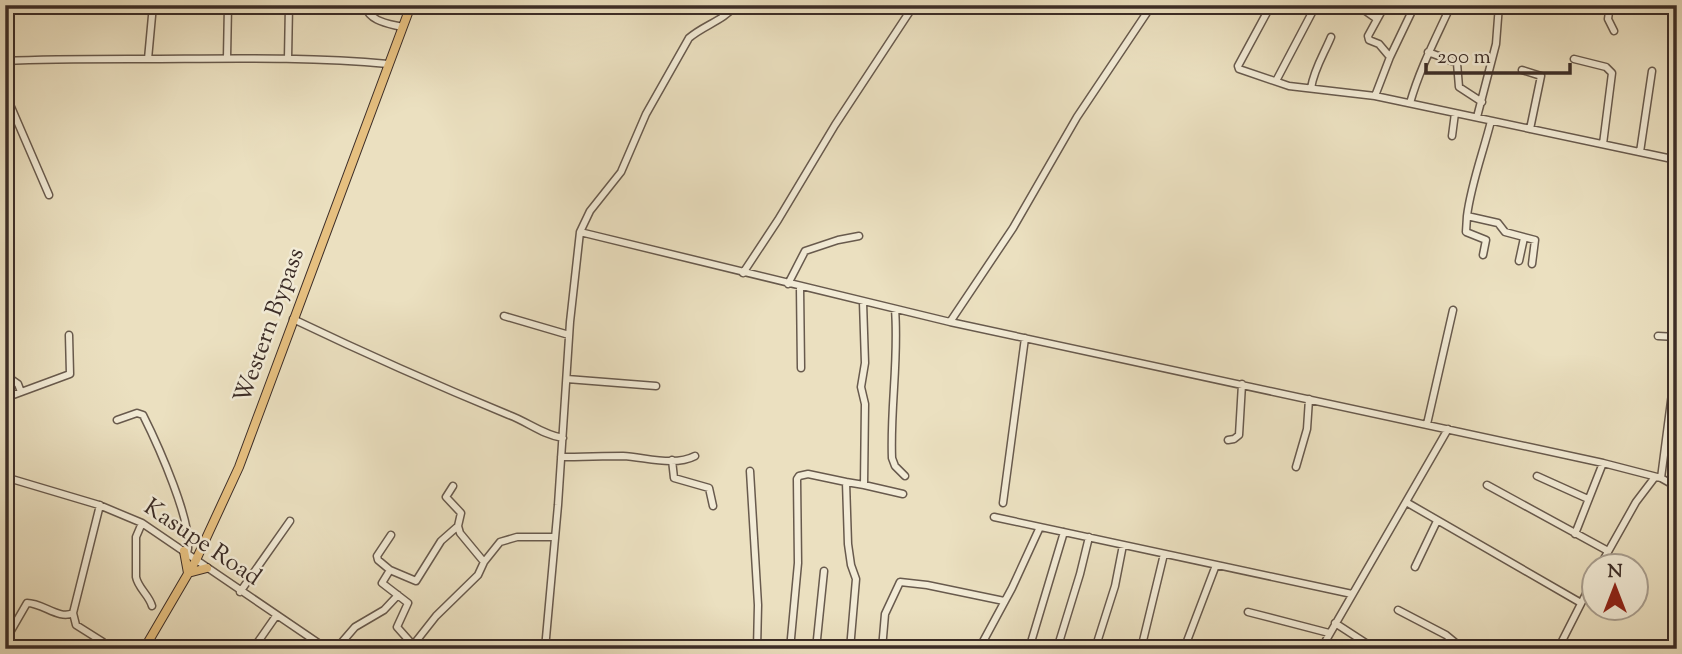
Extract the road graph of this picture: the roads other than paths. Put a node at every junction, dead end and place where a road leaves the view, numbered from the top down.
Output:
1 (153, 5) edge
2 (228, 5) edge
3 (289, 5) edge
4 (364, 5) edge
5 (411, 5) edge
6 (736, 5) edge
7 (914, 5) edge
8 (1152, 5) edge
9 (1271, 5) edge
10 (1316, 5) edge
11 (1357, 5) edge
12 (1385, 5) edge
13 (1420, 5) edge
14 (1451, 5) edge
15 (1499, 5) edge
16 (1610, 5) edge
17 (1377, 19) junction
18 (402, 27) junction
19 (1614, 30) dead end
20 (1331, 37) dead end
21 (1428, 52) junction
22 (1390, 57) junction
23 (228, 58) junction
24 (148, 59) junction
25 (288, 59) junction
26 (1574, 59) dead end
27 (5, 61) edge
28 (388, 64) junction
29 (1522, 71) dead end
30 (1652, 71) dead end
31 (1276, 81) junction
32 (1311, 88) junction
33 (5, 93) edge
34 (1375, 96) junction
35 (1482, 102) junction
36 (1410, 103) junction
37 (1455, 113) junction
38 (1477, 117) junction
39 (1491, 121) junction
40 (1530, 129) junction
41 (1452, 136) dead end
42 (1603, 144) junction
43 (1640, 152) junction
44 (1677, 160) edge
45 (49, 195) dead end
46 (1467, 216) junction
47 (580, 232) junction
48 (859, 236) dead end
49 (1524, 238) junction
50 (1483, 255) dead end
51 (1519, 261) dead end
52 (1532, 264) dead end
53 (743, 273) junction
54 (788, 284) junction
55 (800, 287) junction
56 (863, 302) junction
57 (895, 309) junction
58 (1453, 310) dead end
59 (504, 316) dead end
60 (293, 319) junction
61 (950, 322) junction
62 (69, 335) dead end
63 (569, 335) junction
64 (1658, 336) dead end
65 (1677, 337) edge
66 (1025, 338) junction
67 (1677, 355) edge
68 (801, 368) dead end
69 (5, 375) edge
70 (567, 379) junction
71 (1242, 384) junction
72 (656, 386) dead end
73 (21, 392) junction
74 (5, 398) edge
75 (1309, 399) junction
76 (117, 420) dead end
77 (1427, 424) junction
78 (1448, 429) junction
79 (563, 438) junction
80 (1228, 439) dead end
81 (695, 456) dead end
82 (561, 457) junction
83 (5, 460) edge
84 (672, 460) junction
85 (1603, 463) junction
86 (1296, 467) dead end
87 (750, 471) dead end
88 (905, 476) dead end
89 (1537, 477) dead end
90 (1658, 477) junction
91 (8, 478) edge
92 (846, 482) junction
93 (864, 485) junction
94 (1487, 485) dead end
95 (453, 486) dead end
96 (1677, 487) edge
97 (903, 494) dead end
98 (1588, 499) junction
99 (1406, 502) junction
100 (1003, 503) dead end
101 (100, 505) junction
102 (713, 506) dead end
103 (994, 517) dead end
104 (290, 521) dead end
105 (1437, 521) junction
106 (142, 523) junction
107 (458, 526) junction
108 (1040, 527) junction
109 (1064, 532) junction
110 (1575, 534) junction
111 (391, 535) dead end
112 (555, 537) junction
113 (1089, 537) junction
114 (1123, 545) junction
115 (201, 548) junction
116 (1608, 551) joint
117 (186, 553) junction
118 (1164, 554) junction
119 (196, 560) junction
120 (484, 562) junction
121 (1216, 565) junction
122 (1415, 567) dead end
123 (206, 568) junction
124 (390, 570) junction
125 (824, 571) dead end
126 (188, 573) junction
127 (240, 592) junction
128 (1352, 594) junction
129 (397, 595) junction
130 (1004, 601) junction
131 (1580, 602) edge
132 (1580, 605) edge
133 (152, 606) dead end
134 (1398, 610) dead end
135 (1248, 612) dead end
136 (73, 613) junction
137 (276, 616) junction
138 (1335, 624) junction
139 (1329, 634) junction
140 (5, 641) edge
141 (1221, 645) dead end
142 (412, 647) edge
143 (106, 649) edge
144 (144, 649) edge
145 (253, 649) edge
146 (327, 649) edge
147 (336, 649) edge
148 (545, 649) edge
149 (757, 649) edge
150 (790, 649) edge
151 (816, 649) edge
152 (850, 649) edge
153 (882, 649) edge
154 (979, 649) edge
155 (1029, 649) edge
156 (1057, 649) edge
157 (1095, 649) edge
158 (1140, 649) edge
159 (1184, 649) edge
160 (1237, 649) edge
161 (1321, 649) edge
162 (1375, 649) edge
163 (1463, 649) edge
164 (1558, 649) edge

1 - 24 street
2 - 23 street
3 - 25 street
4 - 18 street
5 - 18 main road, Western Bypass
6 - 47 street
7 - 53 street
8 - 61 street
9 - 31 street
10 - 31 street
11 - 17 street
12 - 17 street
13 - 22 street
14 - 21 street
15 - 35 street
16 - 19 street
17 - 22 street
18 - 28 main road, Western Bypass
20 - 32 street
21 - 35 street
21 - 36 street
22 - 34 street
23 - 24 street
23 - 25 street
24 - 27 street
25 - 28 street
26 - 42 street
28 - 60 main road, Western Bypass
29 - 40 street
30 - 43 street
31 - 32 street
32 - 34 street
33 - 45 street
34 - 36 street
35 - 38 street
36 - 37 street
37 - 38 street
37 - 41 street
38 - 39 street
39 - 40 street
39 - 46 street
40 - 42 street
42 - 43 street
43 - 44 street
46 - 49 street
46 - 50 street
47 - 53 street
47 - 63 street
48 - 54 street
49 - 51 street
49 - 52 street
53 - 54 street
54 - 55 street
55 - 56 street
55 - 68 street
56 - 57 street
56 - 93 street
57 - 61 street
57 - 88 street
58 - 77 street
59 - 63 street
60 - 79 street
60 - 115 main road, Western Bypass
61 - 66 street
62 - 73 street
63 - 70 street
64 - 65 street
66 - 71 street
66 - 100 street
67 - 90 street
69 - 73 street
70 - 72 street
70 - 79 street
71 - 75 street
71 - 80 street
73 - 74 street
75 - 77 street
75 - 86 street
76 - 117 street
77 - 78 street
78 - 85 street
78 - 99 street
79 - 82 street
81 - 84 street
82 - 84 street
82 - 112 street
83 - 91 street
84 - 102 street
85 - 90 street
85 - 98 street
87 - 149 street
89 - 98 street
90 - 96 street
90 - 116 street
91 - 101 street, Kasupe Road
92 - 93 street
92 - 150 street
92 - 152 street
93 - 97 street
94 - 110 street
95 - 107 street
98 - 110 street
99 - 105 street
99 - 128 street
101 - 106 street, Kasupe Road
101 - 136 street
103 - 108 street
104 - 127 street
105 - 122 street
105 - 131 street
106 - 117 street, Kasupe Road
106 - 133 street
107 - 120 street
107 - 124 street
108 - 109 street
108 - 130 street
109 - 113 street
109 - 155 street
110 - 116 street
111 - 124 street
112 - 120 street
112 - 148 street
113 - 114 street
113 - 156 street
114 - 118 street
114 - 157 street
115 - 117 main road
115 - 119 main road, Western Bypass
115 - 123 main road
117 - 119 street, Kasupe Road
117 - 126 main road
118 - 121 street
118 - 158 street
119 - 123 street, Kasupe Road
119 - 126 main road, Western Bypass
120 - 142 street
121 - 128 street
121 - 159 street
123 - 126 main road
123 - 127 street, Kasupe Road
124 - 129 street
125 - 151 street
126 - 144 main road, Western Bypass
127 - 137 street, Kasupe Road
128 - 138 street
129 - 142 street
129 - 147 street
130 - 153 street
130 - 154 street
132 - 164 street
134 - 163 street
135 - 139 street
136 - 140 street
136 - 143 street
137 - 145 street
137 - 146 street, Kasupe Road
138 - 139 street
138 - 162 street
139 - 161 street
141 - 160 street

